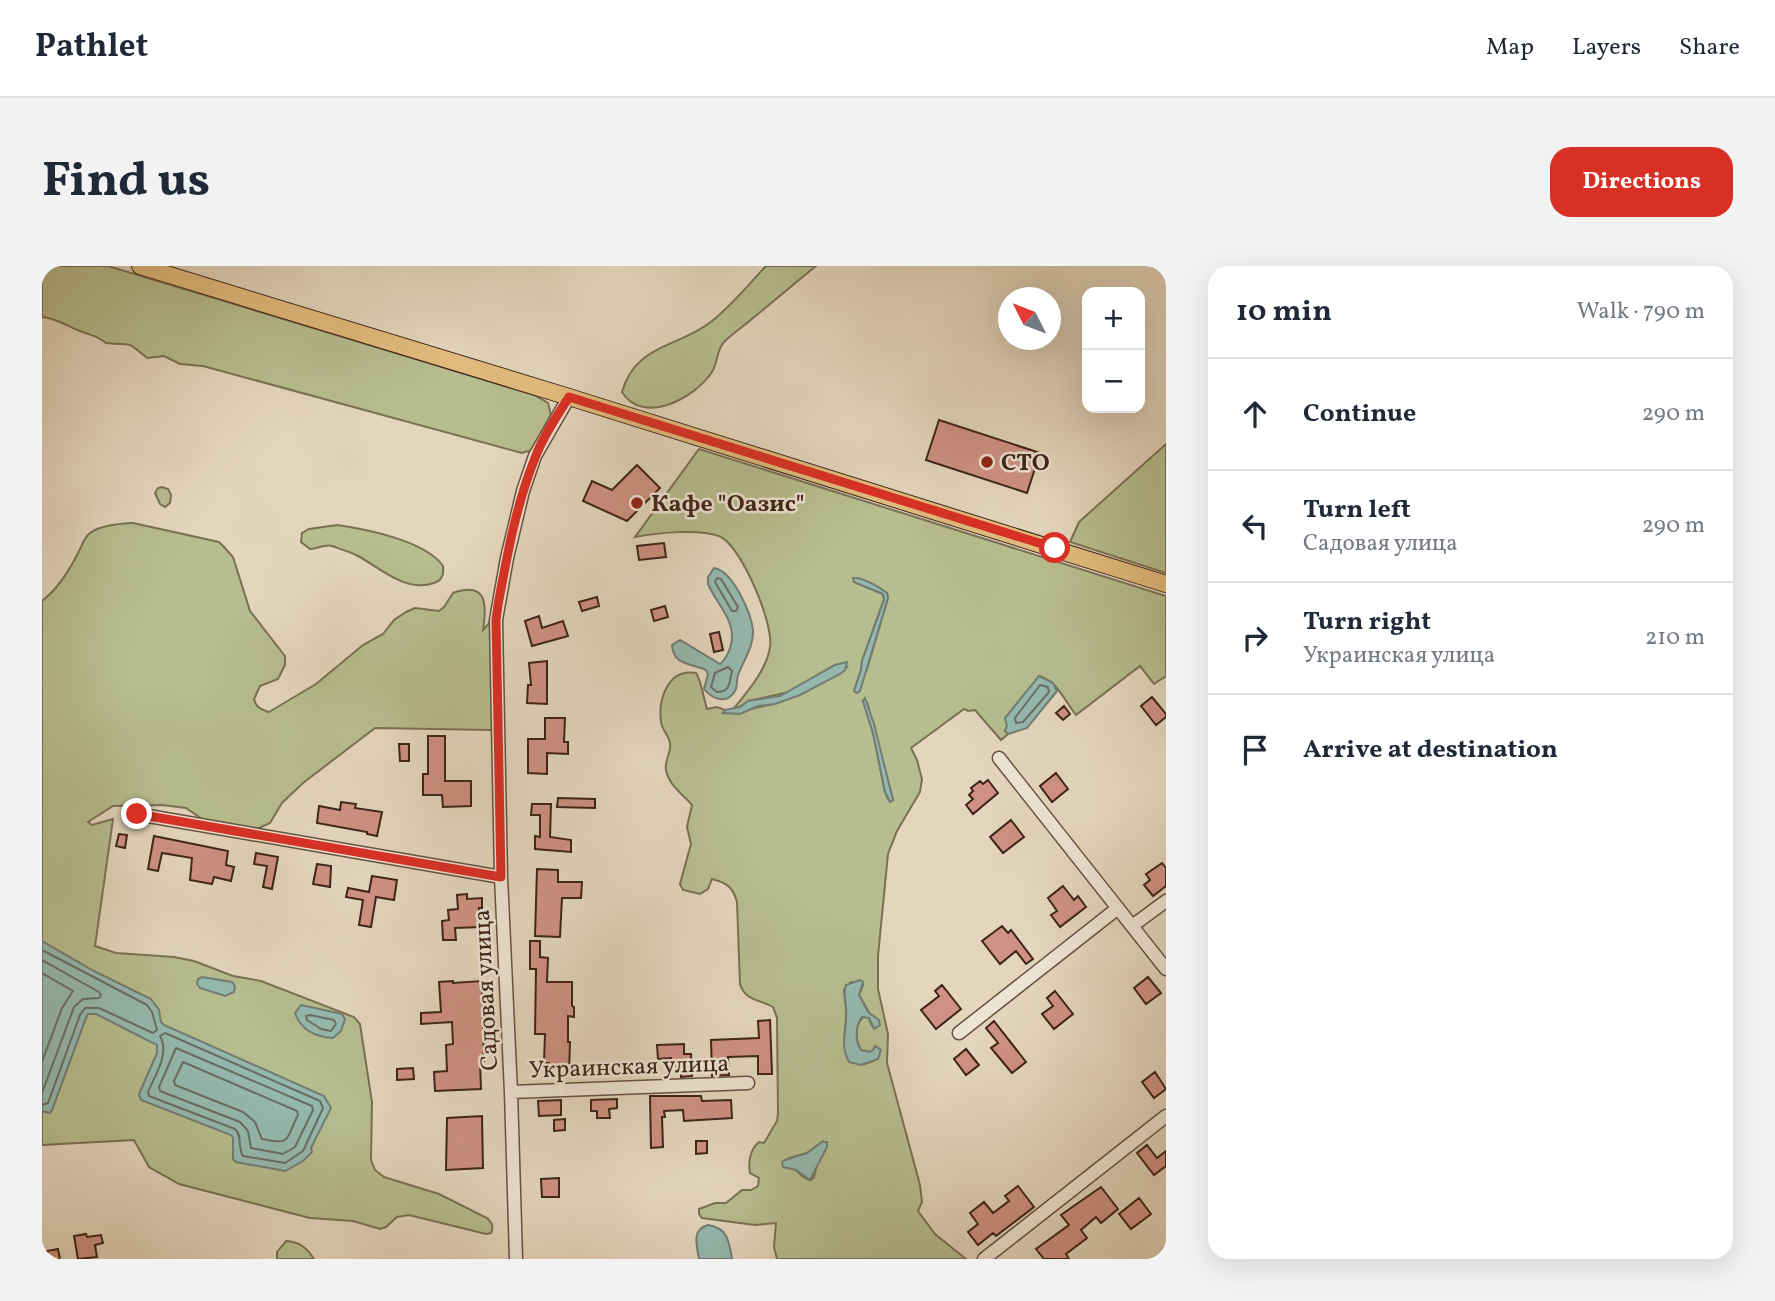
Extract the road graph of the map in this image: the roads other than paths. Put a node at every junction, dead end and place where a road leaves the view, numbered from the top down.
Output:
1 (140, 266) edge
2 (569, 397) junction
3 (1166, 584) edge
4 (999, 758) dead end
5 (137, 814) dead end
6 (501, 877) junction
7 (1166, 901) edge
8 (1118, 908) junction
9 (1132, 926) junction
10 (1166, 969) edge
11 (959, 1033) dead end
12 (748, 1083) dead end
13 (511, 1092) junction
14 (1166, 1116) edge
15 (985, 1258) edge
16 (516, 1259) edge

1 - 2 main road
2 - 3 main road
2 - 6 street, Садовая улица
4 - 8 street
5 - 6 street
6 - 13 street, Садовая улица
7 - 9 street
8 - 9 street
8 - 11 street
9 - 10 street
12 - 13 street, Украинская улица
13 - 16 street, Садовая улица
14 - 15 street

